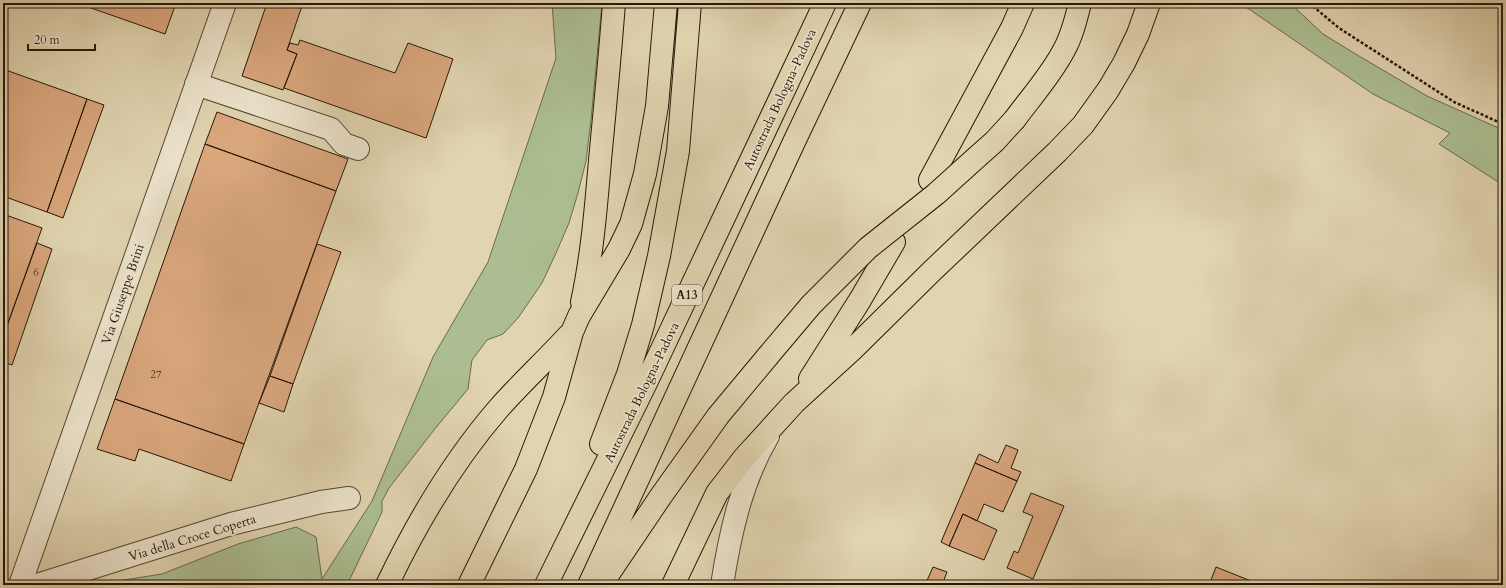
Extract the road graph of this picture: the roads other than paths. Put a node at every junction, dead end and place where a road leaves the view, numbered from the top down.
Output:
1 (225, 3) edge
2 (614, 3) edge
3 (666, 3) edge
4 (690, 3) edge
5 (825, 3) edge
6 (860, 3) edge
7 (1023, 3) edge
8 (1080, 3) edge
9 (1150, 3) edge
10 (196, 84) junction
11 (358, 149) dead end
12 (930, 180) dead end
13 (894, 242) dead end
14 (575, 324) junction
15 (794, 403) junction
16 (774, 426) junction
17 (349, 498) dead end
18 (20, 585) edge
19 (37, 585) edge
20 (388, 585) edge
21 (469, 585) edge
22 (540, 585) edge
23 (546, 585) edge
24 (589, 585) edge
25 (601, 585) edge
26 (673, 585) edge
27 (722, 585) edge

1 - 10 street, Via Giuseppe Brini
2 - 14 highway
3 - 14 highway
4 - 22 highway
5 - 23 highway, Autostrada Bologna-Padova / A13
6 - 24 highway, A13
7 - 12 highway
8 - 25 highway, bridge
9 - 15 highway
10 - 11 street
10 - 18 street, Via Giuseppe Brini
13 - 15 highway
14 - 20 highway
14 - 21 highway
15 - 16 highway
16 - 26 highway
16 - 27 street
17 - 19 street, Via della Croce Coperta

